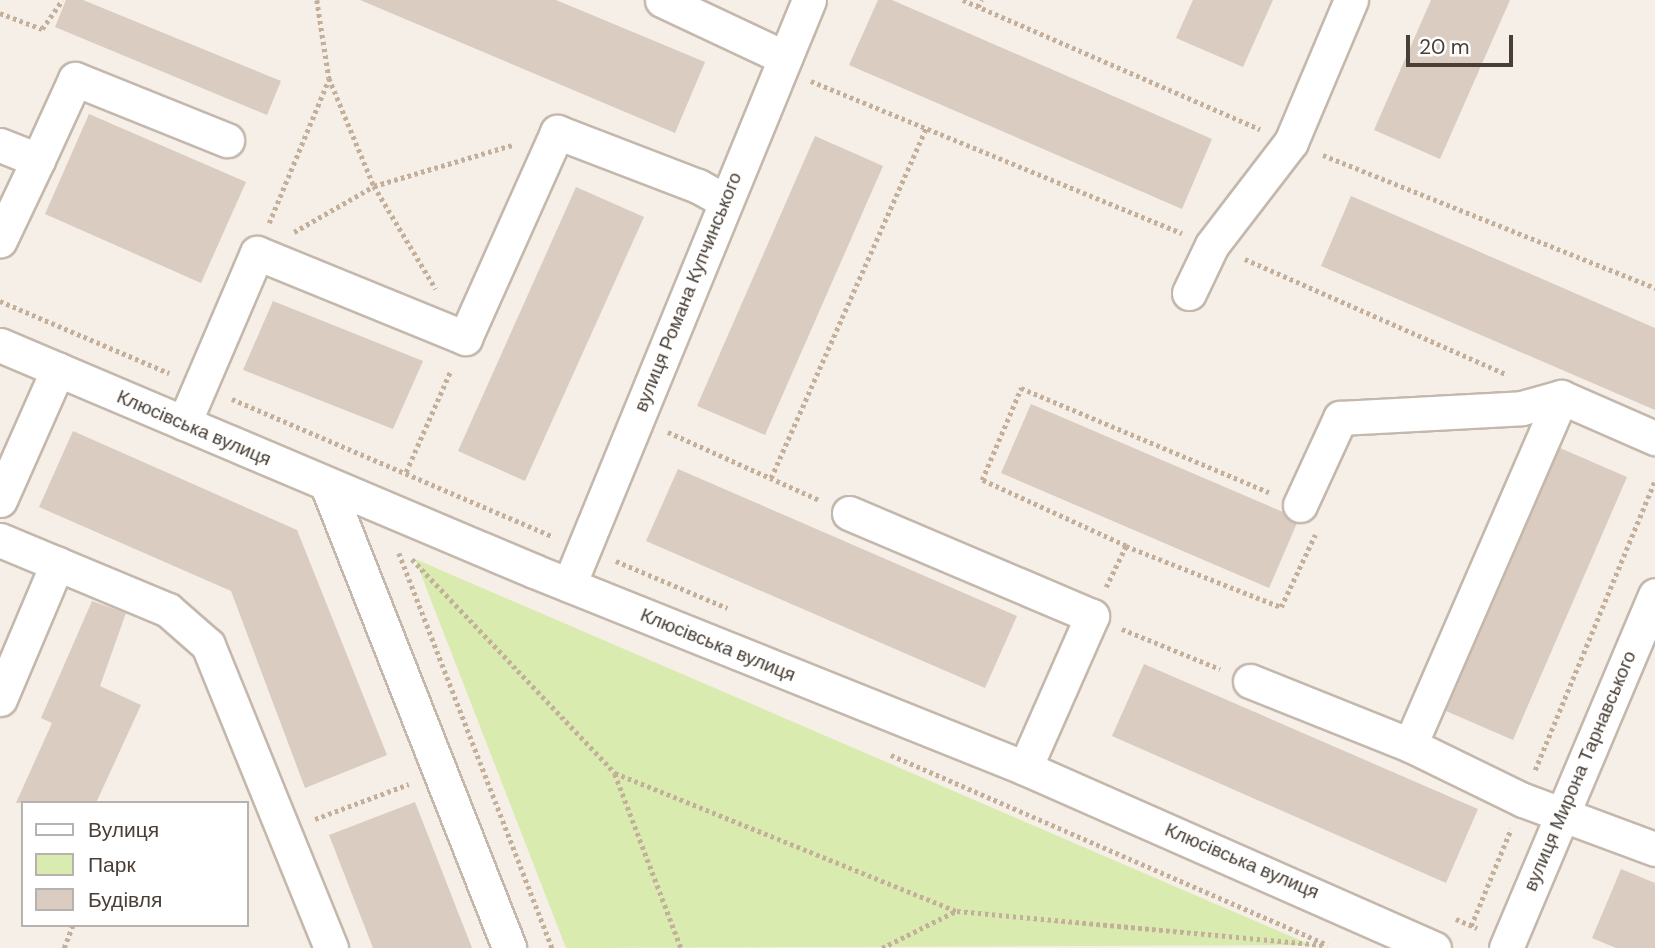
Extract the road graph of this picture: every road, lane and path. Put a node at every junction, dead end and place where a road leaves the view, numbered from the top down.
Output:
1 (62, 0) edge
2 (317, 0) edge
3 (662, 0) edge
4 (809, 0) edge
5 (981, 0) edge
6 (1351, 0) edge
7 (978, 7) dead end
8 (0, 13) edge
9 (785, 58) junction
10 (329, 78) junction
11 (926, 128) dead end
12 (557, 132) junction
13 (228, 141) dead end
14 (0, 145) edge
15 (38, 160) junction
16 (374, 186) junction
17 (723, 200) junction
18 (0, 240) edge
19 (257, 253) junction
20 (437, 291) dead end
21 (1189, 293) dead end
22 (466, 338) junction
23 (0, 345) edge
24 (58, 369) junction
25 (1561, 397) junction
26 (184, 423) junction
27 (668, 432) dead end
28 (1655, 438) edge
29 (406, 472) dead end
30 (771, 478) junction
31 (1655, 481) edge
32 (327, 485) junction
33 (0, 500) edge
34 (1300, 505) junction
35 (849, 513) joint
36 (394, 539) dead end
37 (0, 540) edge
38 (1126, 546) junction
39 (403, 548) dead end
40 (57, 564) junction
41 (569, 585) junction
42 (1655, 595) edge
43 (1091, 616) junction
44 (1250, 681) joint
45 (0, 699) edge
46 (1410, 745) junction
47 (1025, 768) junction
48 (440, 772) junction
49 (615, 773) junction
50 (1523, 800) junction
51 (1561, 816) junction
52 (283, 830) junction
53 (1655, 849) edge
54 (957, 911) junction
55 (1471, 926) dead end
56 (72, 927) edge
57 (1327, 945) dead end
58 (64, 948) edge
59 (331, 948) edge
60 (509, 948) edge
61 (552, 948) edge
62 (681, 948) edge
63 (881, 948) edge
64 (1434, 948) edge
65 (1506, 948) edge

1 - 8 path
2 - 10 path
3 - 9 street
4 - 9 street, вулиця Романа Купчинського
5 - 7 path
6 - 21 street
9 - 17 street, вулиця Романа Купчинського
10 - 16 path
10 - 19 path
11 - 30 path
12 - 16 path
12 - 17 street
12 - 22 street
13 - 15 street
14 - 15 street
15 - 18 street
16 - 19 path
16 - 20 path
17 - 41 street, вулиця Романа Купчинського
19 - 22 street
19 - 26 street
22 - 29 path
23 - 24 street, Клюсівська вулиця
24 - 26 street, Клюсівська вулиця
24 - 33 street
25 - 28 street
25 - 34 street
25 - 46 street
26 - 32 street, Клюсівська вулиця
27 - 30 path
30 - 35 path
31 - 50 path
32 - 41 street, Клюсівська вулиця
32 - 48 street
34 - 38 path
34 - 38 path
35 - 43 street
36 - 61 path
37 - 40 street
38 - 43 path
39 - 49 path
40 - 45 street
40 - 52 street
41 - 47 street, Клюсівська вулиця
42 - 51 street, вулиця Мирона Тарнавського
43 - 44 path
43 - 47 street
44 - 46 street
46 - 50 street
47 - 64 street, Клюсівська вулиця
48 - 52 path
48 - 60 street
49 - 54 path
49 - 62 path
50 - 51 street
50 - 55 path
51 - 53 street
51 - 65 street, вулиця Мирона Тарнавського
52 - 59 street
54 - 57 path
54 - 63 path
56 - 58 path

